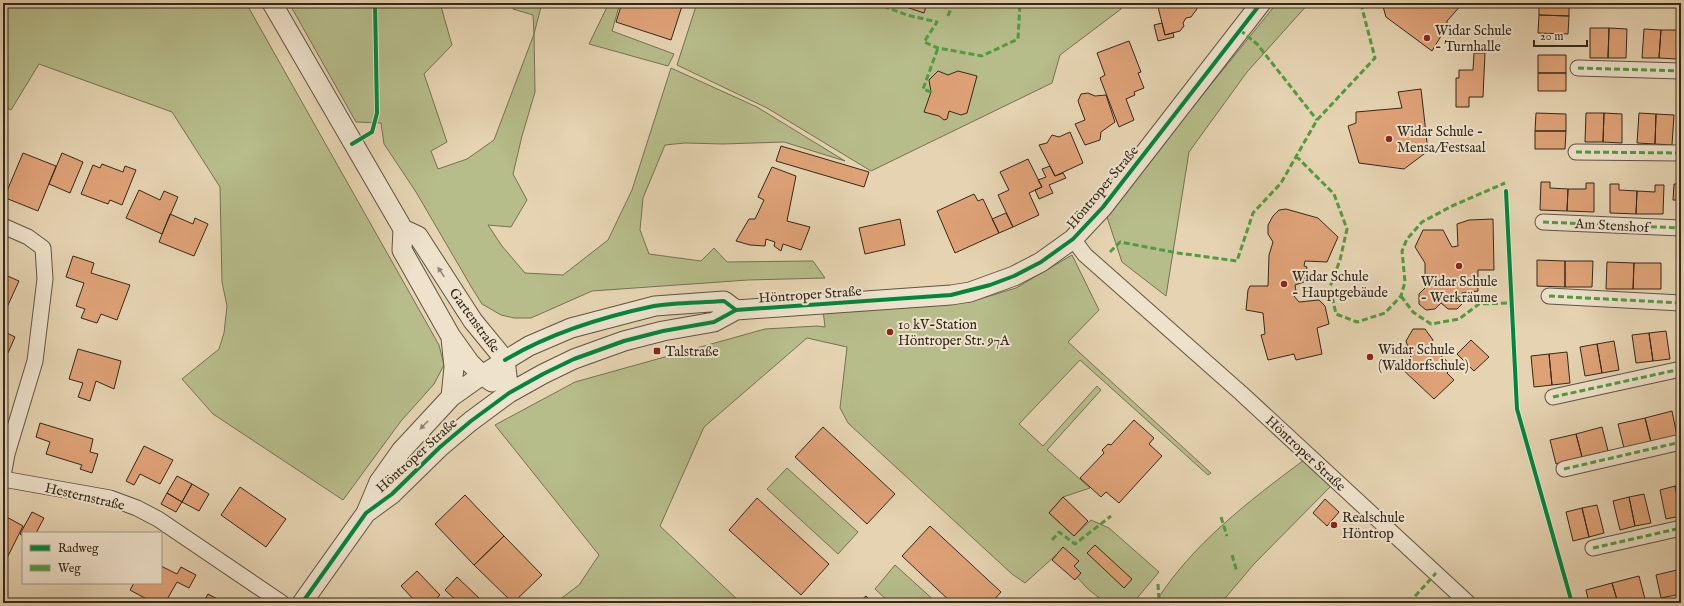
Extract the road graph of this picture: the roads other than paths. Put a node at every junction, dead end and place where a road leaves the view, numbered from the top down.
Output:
1 (272, 3) edge
2 (1261, 3) edge
3 (1578, 68) dead end
4 (1681, 71) edge
5 (1576, 152) dead end
6 (1681, 153) edge
7 (1543, 222) dead end
8 (3, 226) edge
9 (1681, 228) edge
10 (403, 229) junction
11 (1074, 238) junction
12 (1549, 296) dead end
13 (1681, 303) edge
14 (736, 310) junction
15 (450, 335) junction
16 (505, 360) junction
17 (1681, 369) edge
18 (482, 375) junction
19 (509, 393) junction
20 (451, 397) junction
21 (1553, 397) dead end
22 (1681, 442) edge
23 (1564, 469) dead end
24 (3, 477) edge
25 (366, 513) junction
26 (1681, 528) edge
27 (1593, 548) dead end
28 (282, 603) edge
29 (302, 603) edge
30 (1468, 603) edge

1 - 10 street, Gartenstraße
2 - 11 street, Höntroper Straße
3 - 4 street
5 - 6 street
7 - 9 street, Am Stenshof
8 - 24 street
10 - 15 street, Gartenstraße
16 -> 10 street, Gartenstraße
11 - 14 street, Höntroper Straße
11 - 30 street, Höntroper Straße
12 - 13 street
14 - 16 street, Höntroper Straße
14 - 19 street, Höntroper Straße
15 - 18 street, Gartenstraße
15 - 20 street, Gartenstraße
16 - 18 street, Höntroper Straße
16 - 19 street, Gartenstraße
17 - 21 street
18 - 19 street, Gartenstraße
18 - 20 street, Höntroper Straße
19 - 25 street, Höntroper Straße
20 -> 25 street, Höntroper Straße
22 - 23 street
24 - 28 street, Hesternstraße
25 - 29 street, Höntroper Straße
26 - 27 street

